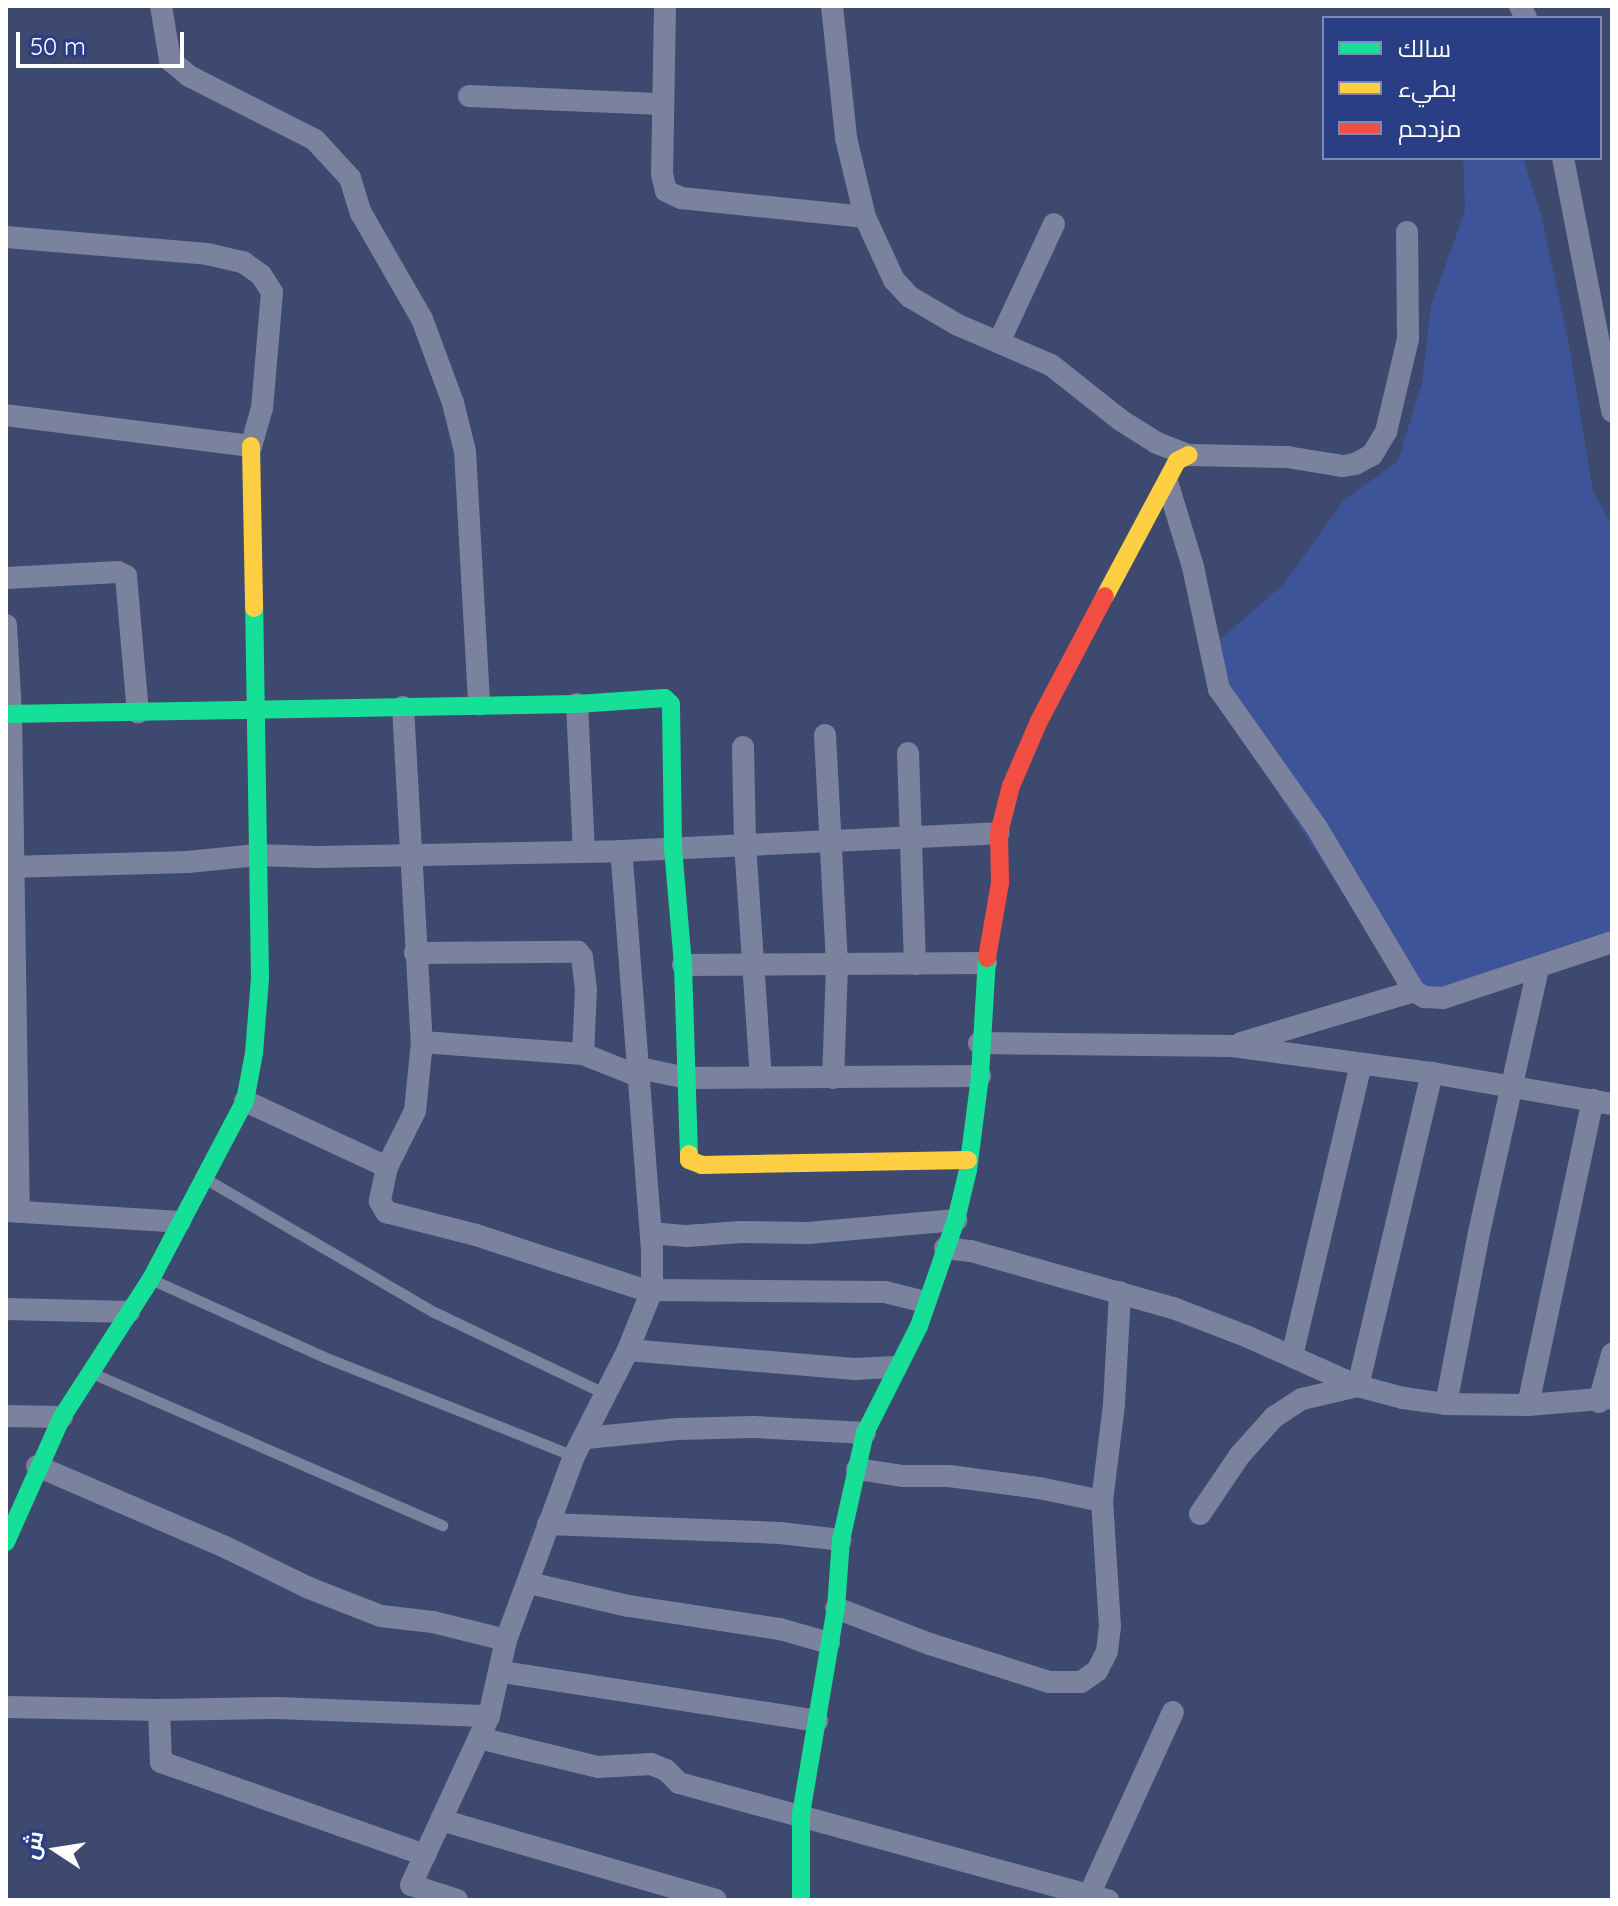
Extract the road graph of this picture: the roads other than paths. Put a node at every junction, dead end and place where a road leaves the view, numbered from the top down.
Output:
1 (161, 6) edge
2 (665, 6) edge
3 (832, 6) edge
4 (469, 96) dead end
5 (663, 104) junction
6 (1563, 160) edge
7 (865, 217) junction
8 (1054, 224) dead end
9 (1407, 232) dead end
10 (6, 237) edge
11 (999, 342) junction
12 (1612, 411) edge
13 (6, 415) edge
14 (251, 446) junction
15 (1189, 455) junction
16 (1168, 485) junction
17 (6, 578) edge
18 (6, 625) edge
19 (577, 704) junction
20 (479, 705) junction
21 (403, 707) junction
22 (256, 710) junction
23 (138, 712) junction
24 (9, 714) edge
25 (825, 735) dead end
26 (743, 747) dead end
27 (908, 753) dead end
28 (999, 833) junction
29 (913, 839) junction
30 (745, 844) junction
31 (828, 844) junction
32 (673, 848) junction
33 (621, 851) junction
34 (584, 852) junction
35 (257, 855) junction
36 (413, 855) junction
37 (10, 867) edge
38 (1612, 942) edge
39 (415, 953) junction
40 (986, 963) junction
41 (915, 964) junction
42 (683, 965) junction
43 (754, 966) junction
44 (837, 966) junction
45 (1538, 969) junction
46 (1414, 991) junction
47 (422, 1042) junction
48 (979, 1043) junction
49 (1232, 1046) junction
50 (583, 1054) junction
51 (1361, 1064) junction
52 (638, 1072) junction
53 (1432, 1073) junction
54 (980, 1076) junction
55 (761, 1077) junction
56 (687, 1078) junction
57 (833, 1078) junction
58 (1512, 1087) junction
59 (245, 1101) junction
60 (1603, 1102) edge
61 (10, 1106) edge
62 (968, 1160) junction
63 (387, 1167) junction
64 (205, 1179) junction
65 (12, 1211) edge
66 (956, 1220) junction
67 (180, 1222) junction
68 (651, 1233) junction
69 (945, 1248) junction
70 (151, 1279) junction
71 (651, 1291) junction
72 (1120, 1292) junction
73 (925, 1302) junction
74 (6, 1309) edge
75 (129, 1312) junction
76 (628, 1350) junction
77 (1612, 1354) edge
78 (1292, 1356) junction
79 (896, 1367) junction
80 (92, 1372) junction
81 (1358, 1386) junction
82 (604, 1393) junction
83 (1606, 1400) edge
84 (1446, 1404) junction
85 (1528, 1405) junction
86 (6, 1416) edge
87 (62, 1417) junction
88 (865, 1433) junction
89 (580, 1447) junction
90 (37, 1466) junction
91 (857, 1469) junction
92 (1102, 1501) junction
93 (11, 1513) edge
94 (1200, 1514) dead end
95 (548, 1524) junction
96 (442, 1525) dead end
97 (841, 1540) junction
98 (6, 1542) edge
99 (529, 1583) junction
100 (836, 1608) junction
101 (506, 1640) junction
102 (829, 1643) junction
103 (502, 1672) junction
104 (6, 1707) edge
105 (159, 1710) junction
106 (1173, 1712) dead end
107 (489, 1716) junction
108 (817, 1721) junction
109 (479, 1738) junction
110 (801, 1814) junction
111 (441, 1820) junction
112 (425, 1855) junction
113 (408, 1892) edge
114 (1099, 1896) edge
115 (457, 1900) edge
116 (716, 1900) edge
117 (801, 1900) edge

1 - 20 street
2 - 5 street
3 - 7 street
4 - 5 street
5 - 7 street
6 - 12 street
7 - 11 street
8 - 11 street
9 - 15 street
10 - 14 street
11 - 15 street
13 - 14 street
14 - 22 street
15 - 16 street
16 - 28 street
16 - 46 street
17 - 23 street
18 - 24 street
19 - 20 street
19 - 32 street
19 - 34 street
20 - 21 street
21 - 22 street
21 - 36 street
22 - 23 street
22 - 35 street
23 - 24 street
24 - 37 street
25 - 31 street
26 - 30 street
27 - 29 street
28 - 29 street
28 - 40 street
29 - 31 street
29 - 41 street
30 - 31 street
30 - 32 street
30 - 43 street
31 - 44 street
32 - 33 street
32 - 42 street
33 - 34 street
33 - 52 street
34 - 36 street
35 - 36 street
35 - 37 street
35 - 59 street
36 - 39 street
37 - 61 street
38 - 45 street
39 - 47 street
39 - 50 street
40 - 41 street
40 - 48 street
41 - 44 street
42 - 43 street
42 - 56 street
43 - 44 street
43 - 55 street
44 - 57 street
45 - 46 street
45 - 58 street
46 - 49 street
47 - 50 street
47 - 63 street
48 - 49 street
48 - 54 street
49 - 51 street
50 - 52 street
51 - 53 street
51 - 78 street
52 - 56 street
52 - 68 street
53 - 58 street
53 - 81 street
54 - 57 street
54 - 62 street
55 - 56 street
55 - 57 street
56 - 62 street
58 - 60 street
58 - 84 street
59 - 63 street
59 - 64 street
60 - 85 street
61 - 65 street
62 - 66 street
63 - 71 street
64 - 67 street
64 - 82 lane
65 - 67 street
66 - 68 street
66 - 69 street
67 - 70 street
68 - 71 street
69 - 72 street
69 - 73 street
70 - 75 street
70 - 89 lane
71 - 73 street
71 - 76 street
72 - 78 street
72 - 92 street
73 - 79 street
74 - 75 street
75 - 80 street
76 - 79 street
76 - 82 street
77 - 83 street
78 - 81 street
79 - 88 street
80 - 87 street
80 - 96 lane
81 - 84 street
81 - 94 street
82 - 89 street
83 - 85 street
84 - 85 street
86 - 87 street
87 - 90 street
88 - 89 street
88 - 91 street
89 - 95 street
90 - 93 street
90 - 101 street
91 - 92 street
91 - 97 street
92 - 100 street
93 - 98 street
95 - 97 street
95 - 99 street
97 - 100 street
99 - 101 street
99 - 102 street
100 - 102 street
101 - 103 street
102 - 108 street
103 - 107 street
103 - 108 street
104 - 105 street
105 - 107 street
105 - 112 street
106 - 114 street
107 - 109 street
108 - 110 street
109 - 110 street
109 - 111 street
110 - 114 street
110 - 117 street
111 - 112 street
111 - 116 street
112 - 113 street
113 - 115 street

